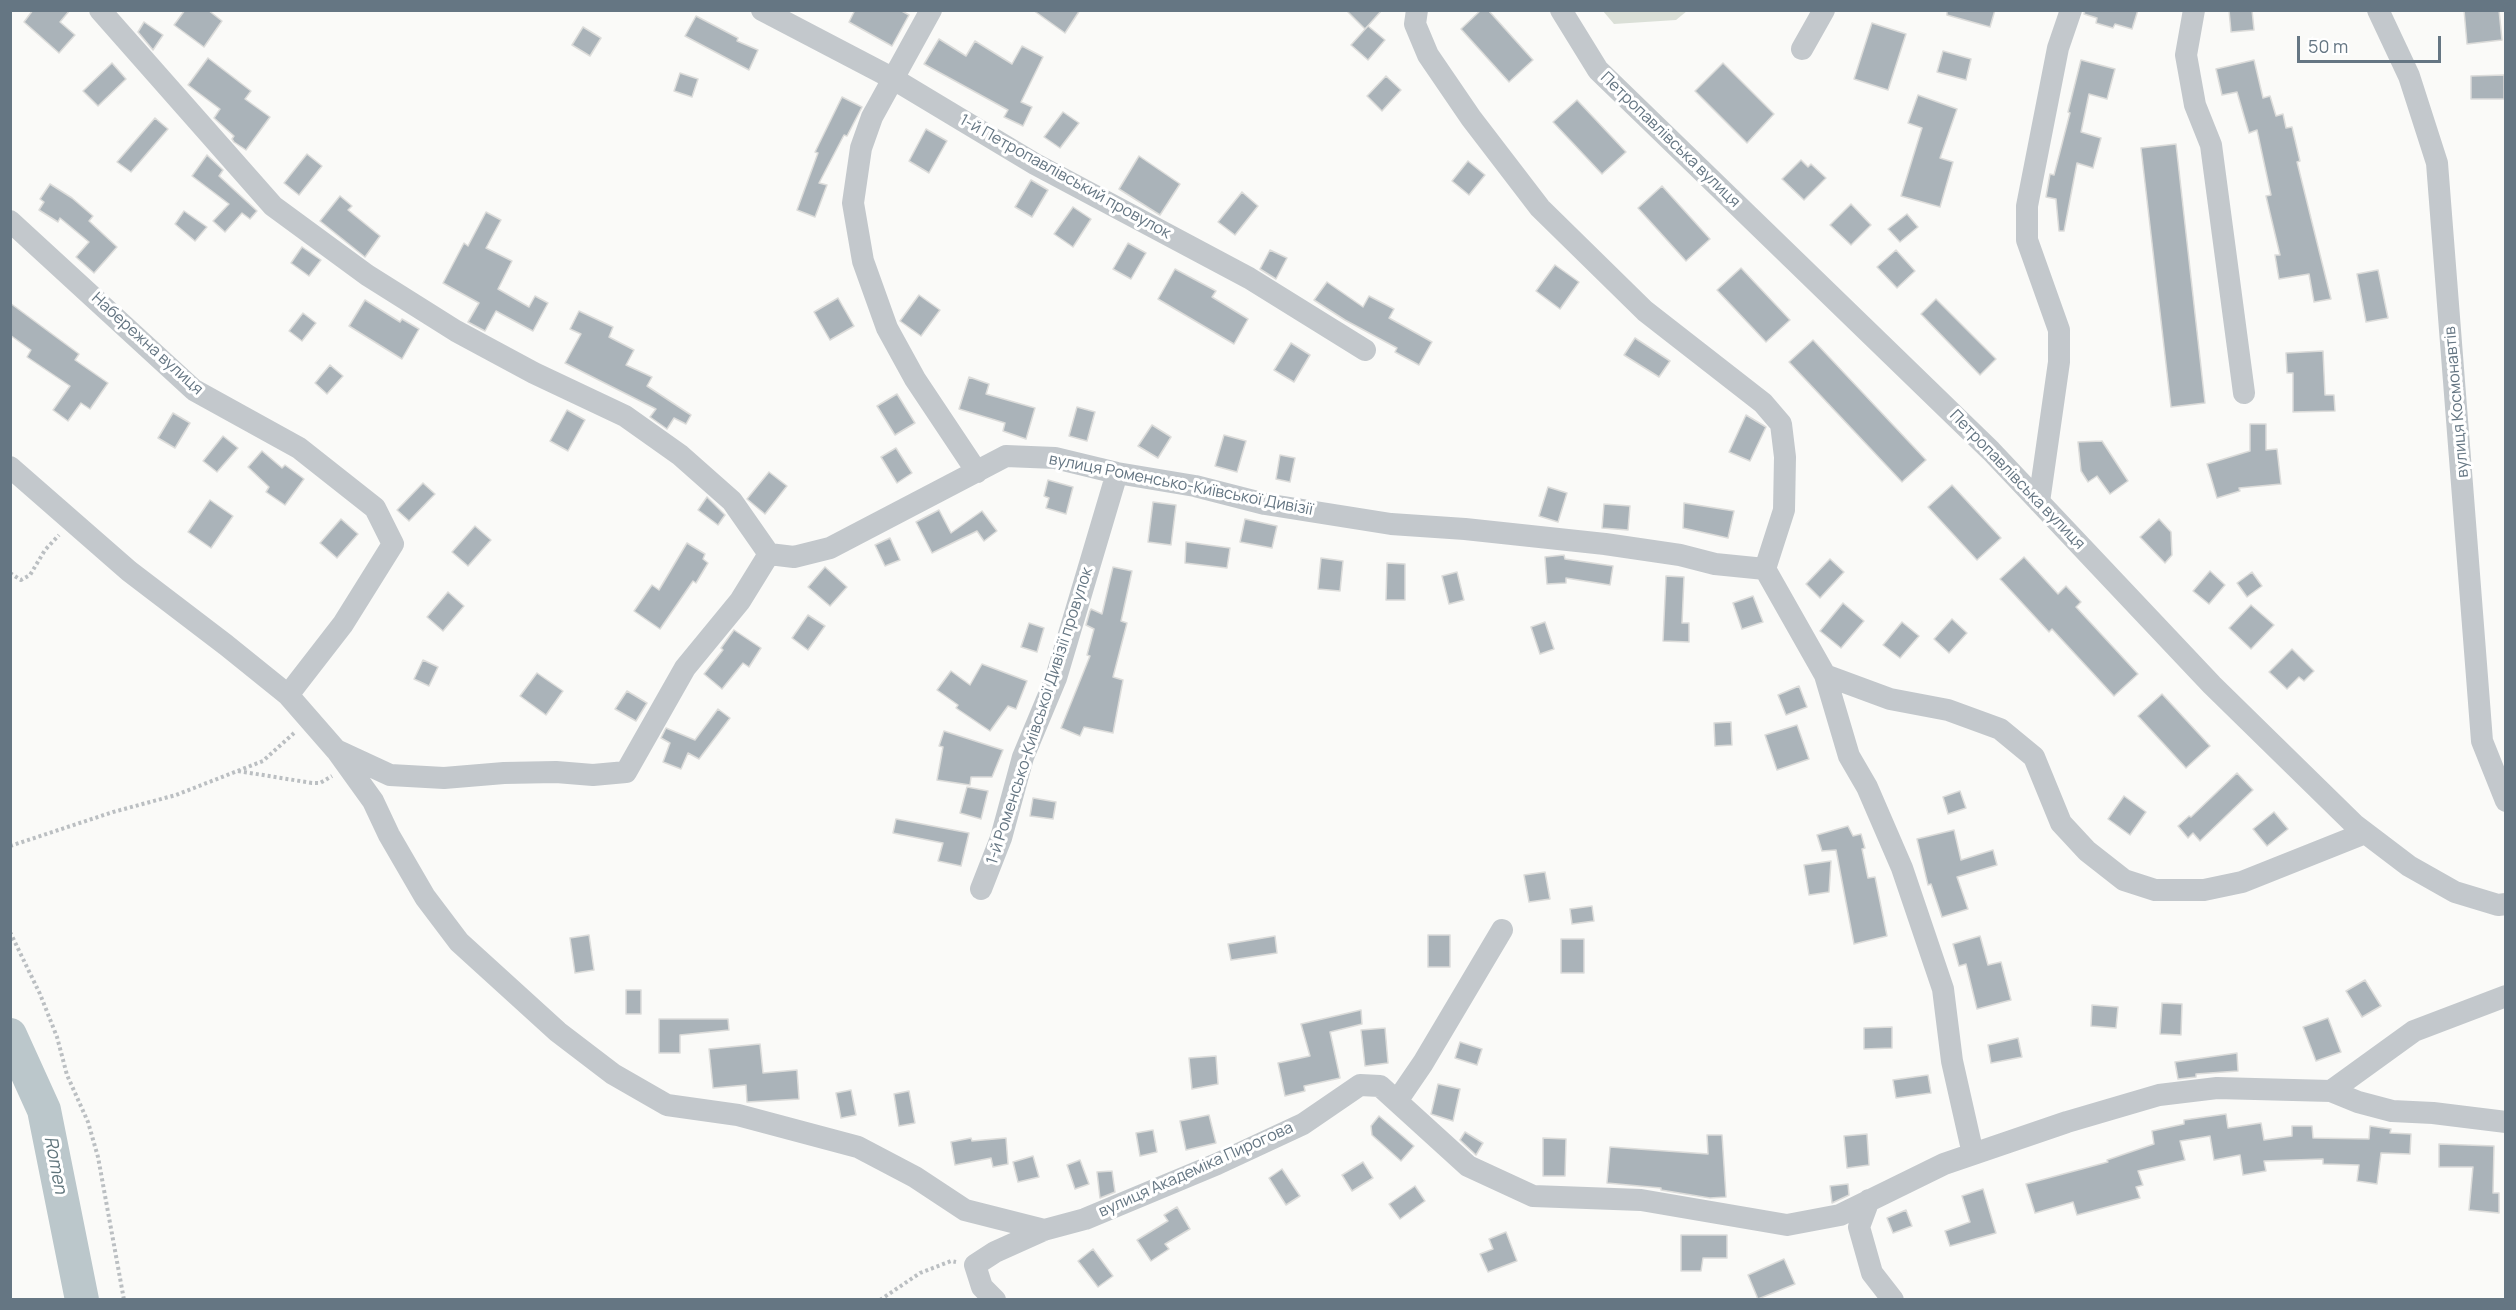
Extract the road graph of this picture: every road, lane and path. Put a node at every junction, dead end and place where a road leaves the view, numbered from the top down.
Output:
1 (100, 10) edge
2 (762, 10) edge
3 (931, 10) edge
4 (1417, 10) edge
5 (1561, 10) edge
6 (1824, 10) edge
7 (2071, 10) edge
8 (2194, 10) edge
9 (2378, 10) edge
10 (1802, 48) dead end
11 (892, 78) junction
12 (10, 221) edge
13 (1365, 350) dead end
14 (2244, 393) dead end
15 (10, 468) edge
16 (976, 472) junction
17 (1117, 473) junction
18 (2039, 502) junction
19 (58, 535) dead end
20 (770, 554) junction
21 (1765, 569) junction
22 (10, 573) edge
23 (1825, 675) junction
24 (288, 695) junction
25 (297, 730) dead end
26 (336, 750) junction
27 (236, 771) junction
28 (320, 783) dead end
29 (2505, 801) edge
30 (2365, 833) junction
31 (10, 846) edge
32 (981, 889) dead end
33 (2505, 904) edge
34 (1502, 930) dead end
35 (10, 932) edge
36 (2505, 996) edge
37 (2331, 1091) junction
38 (1397, 1101) junction
39 (2505, 1122) edge
40 (1973, 1154) junction
41 (1869, 1200) junction
42 (1044, 1230) junction
43 (975, 1265) junction
44 (124, 1299) edge
45 (880, 1299) edge
46 (995, 1299) edge
47 (1893, 1299) edge

1 - 20 street
2 - 11 street, 1-й Петропавлівський провулок
3 - 11 street
4 - 21 street
5 - 18 street, Петропавлівська вулиця
6 - 10 street
7 - 18 street
8 - 14 street
9 - 29 street, вулиця Космонавтів
11 - 13 street, 1-й Петропавлівський провулок
11 - 16 street
12 - 24 street, Набережна вулиця
15 - 24 street
16 - 17 street, вулиця Роменсько-Київської Дивізії
16 - 20 street, вулиця Роменсько-Київської Дивізії
17 - 21 street, вулиця Роменсько-Київської Дивізії
17 - 32 street, 1-й Роменсько-Київської Дивізії провулок
18 - 30 street, Петропавлівська вулиця
19 - 22 path
20 - 26 street
21 - 23 street
23 - 30 street
23 - 40 street
24 - 26 street
25 - 27 path
26 - 42 street
27 - 28 path
27 - 31 path
30 - 33 street, Петропавлівська вулиця
34 - 38 street
35 - 44 path
36 - 37 street
37 - 39 street
37 - 40 street, вулиця Академіка Пирогова
38 - 41 street, вулиця Академіка Пирогова
38 - 42 street, вулиця Академіка Пирогова
40 - 41 street, вулиця Академіка Пирогова
41 - 47 street
42 - 43 street, вулиця Академіка Пирогова
43 - 45 path
43 - 46 street

